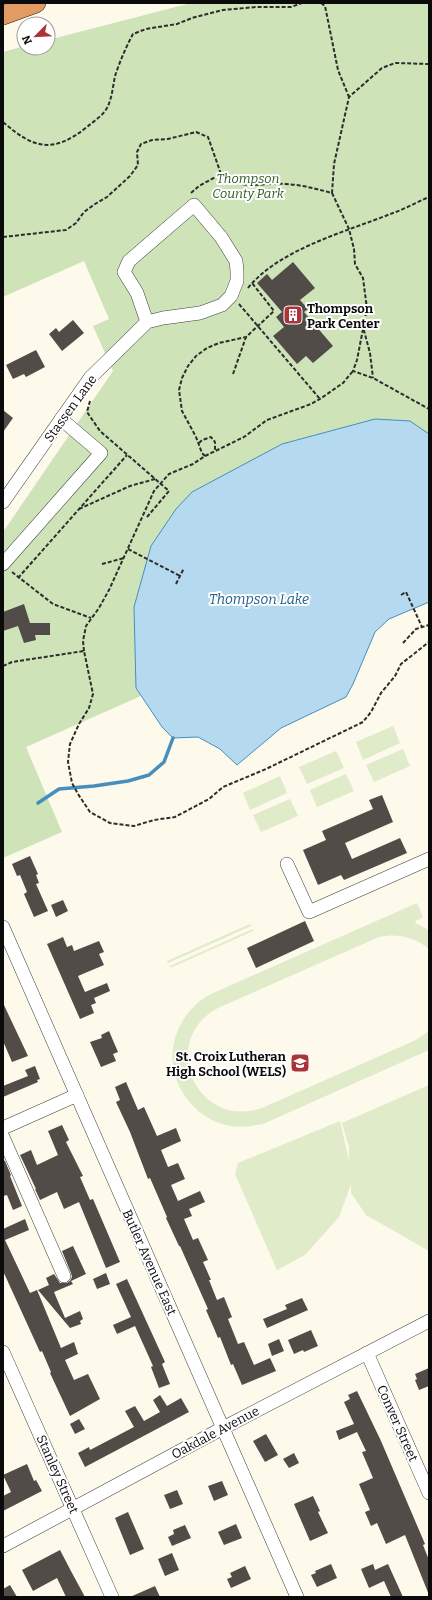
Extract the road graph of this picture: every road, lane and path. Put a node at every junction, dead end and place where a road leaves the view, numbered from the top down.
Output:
1 (36, 3) edge
2 (302, 3) edge
3 (321, 3) edge
4 (3, 14) edge
5 (429, 64) edge
6 (349, 97) junction
7 (3, 122) edge
8 (221, 174) junction
9 (332, 193) junction
10 (187, 197) dead end
11 (429, 197) edge
12 (349, 229) junction
13 (3, 237) edge
14 (252, 284) junction
15 (247, 290) dead end
16 (237, 302) dead end
17 (147, 322) junction
18 (257, 325) junction
19 (363, 327) junction
20 (246, 337) junction
21 (353, 371) junction
22 (233, 374) dead end
23 (373, 378) junction
24 (91, 399) dead end
25 (320, 399) junction
26 (429, 409) edge
27 (61, 419) junction
28 (199, 443) junction
29 (215, 451) junction
30 (127, 455) junction
31 (205, 456) junction
32 (155, 480) junction
33 (160, 484) junction
34 (3, 502) edge
35 (78, 510) junction
36 (147, 517) dead end
37 (128, 549) junction
38 (124, 558) junction
39 (3, 564) edge
40 (102, 564) dead end
41 (184, 568) dead end
42 (180, 576) junction
43 (18, 578) junction
44 (176, 584) dead end
45 (401, 595) dead end
46 (91, 618) junction
47 (429, 625) edge
48 (422, 627) junction
49 (429, 642) edge
50 (403, 643) dead end
51 (84, 651) junction
52 (3, 666) edge
53 (429, 859) edge
54 (287, 864) dead end
55 (3, 927) edge
56 (77, 1095) junction
57 (3, 1128) edge
58 (3, 1137) edge
59 (64, 1276) dead end
60 (429, 1321) edge
61 (3, 1352) edge
62 (368, 1353) junction
63 (223, 1428) junction
64 (429, 1493) edge
65 (73, 1508) junction
66 (3, 1546) edge
67 (112, 1597) edge
68 (298, 1597) edge

1 - 4 highway
2 - 7 path
3 - 6 path
5 - 6 path
6 - 9 path
8 - 9 path
8 - 10 path
8 - 13 path
9 - 12 path
11 - 12 path
12 - 14 path
12 - 19 path
14 - 15 path
14 - 18 path
16 - 18 path
17 - 17 street
17 - 27 street, Stassen Lane
18 - 20 path
18 - 25 path
19 - 21 path
19 - 23 path
20 - 22 path
20 - 28 path
21 - 23 path
21 - 25 path
23 - 26 path
24 - 30 path
25 - 29 path
27 - 34 street, Stassen Lane
27 - 39 street
28 - 29 path
28 - 31 path
29 - 31 path
30 - 32 path
30 - 35 path
31 - 33 path
32 - 33 path
32 - 35 path
33 - 36 path
33 - 37 path
35 - 43 path
37 - 38 path
37 - 42 path
38 - 40 path
38 - 46 path
39 - 43 path
41 - 42 path
42 - 44 path
43 - 46 path
45 - 48 path
46 - 51 path
47 - 48 path
48 - 50 path
49 - 51 path
51 - 52 path
53 - 54 street
55 - 56 street, Butler Avenue East
56 - 57 street
56 - 63 street, Butler Avenue East
58 - 59 street
60 - 62 street, Oakdale Avenue
61 - 65 street, Stanley Street
62 - 63 street, Oakdale Avenue
62 - 64 street, Conver Street
63 - 65 street, Oakdale Avenue
63 - 68 street, Butler Avenue East
65 - 66 street, Oakdale Avenue
65 - 67 street, Stanley Street

